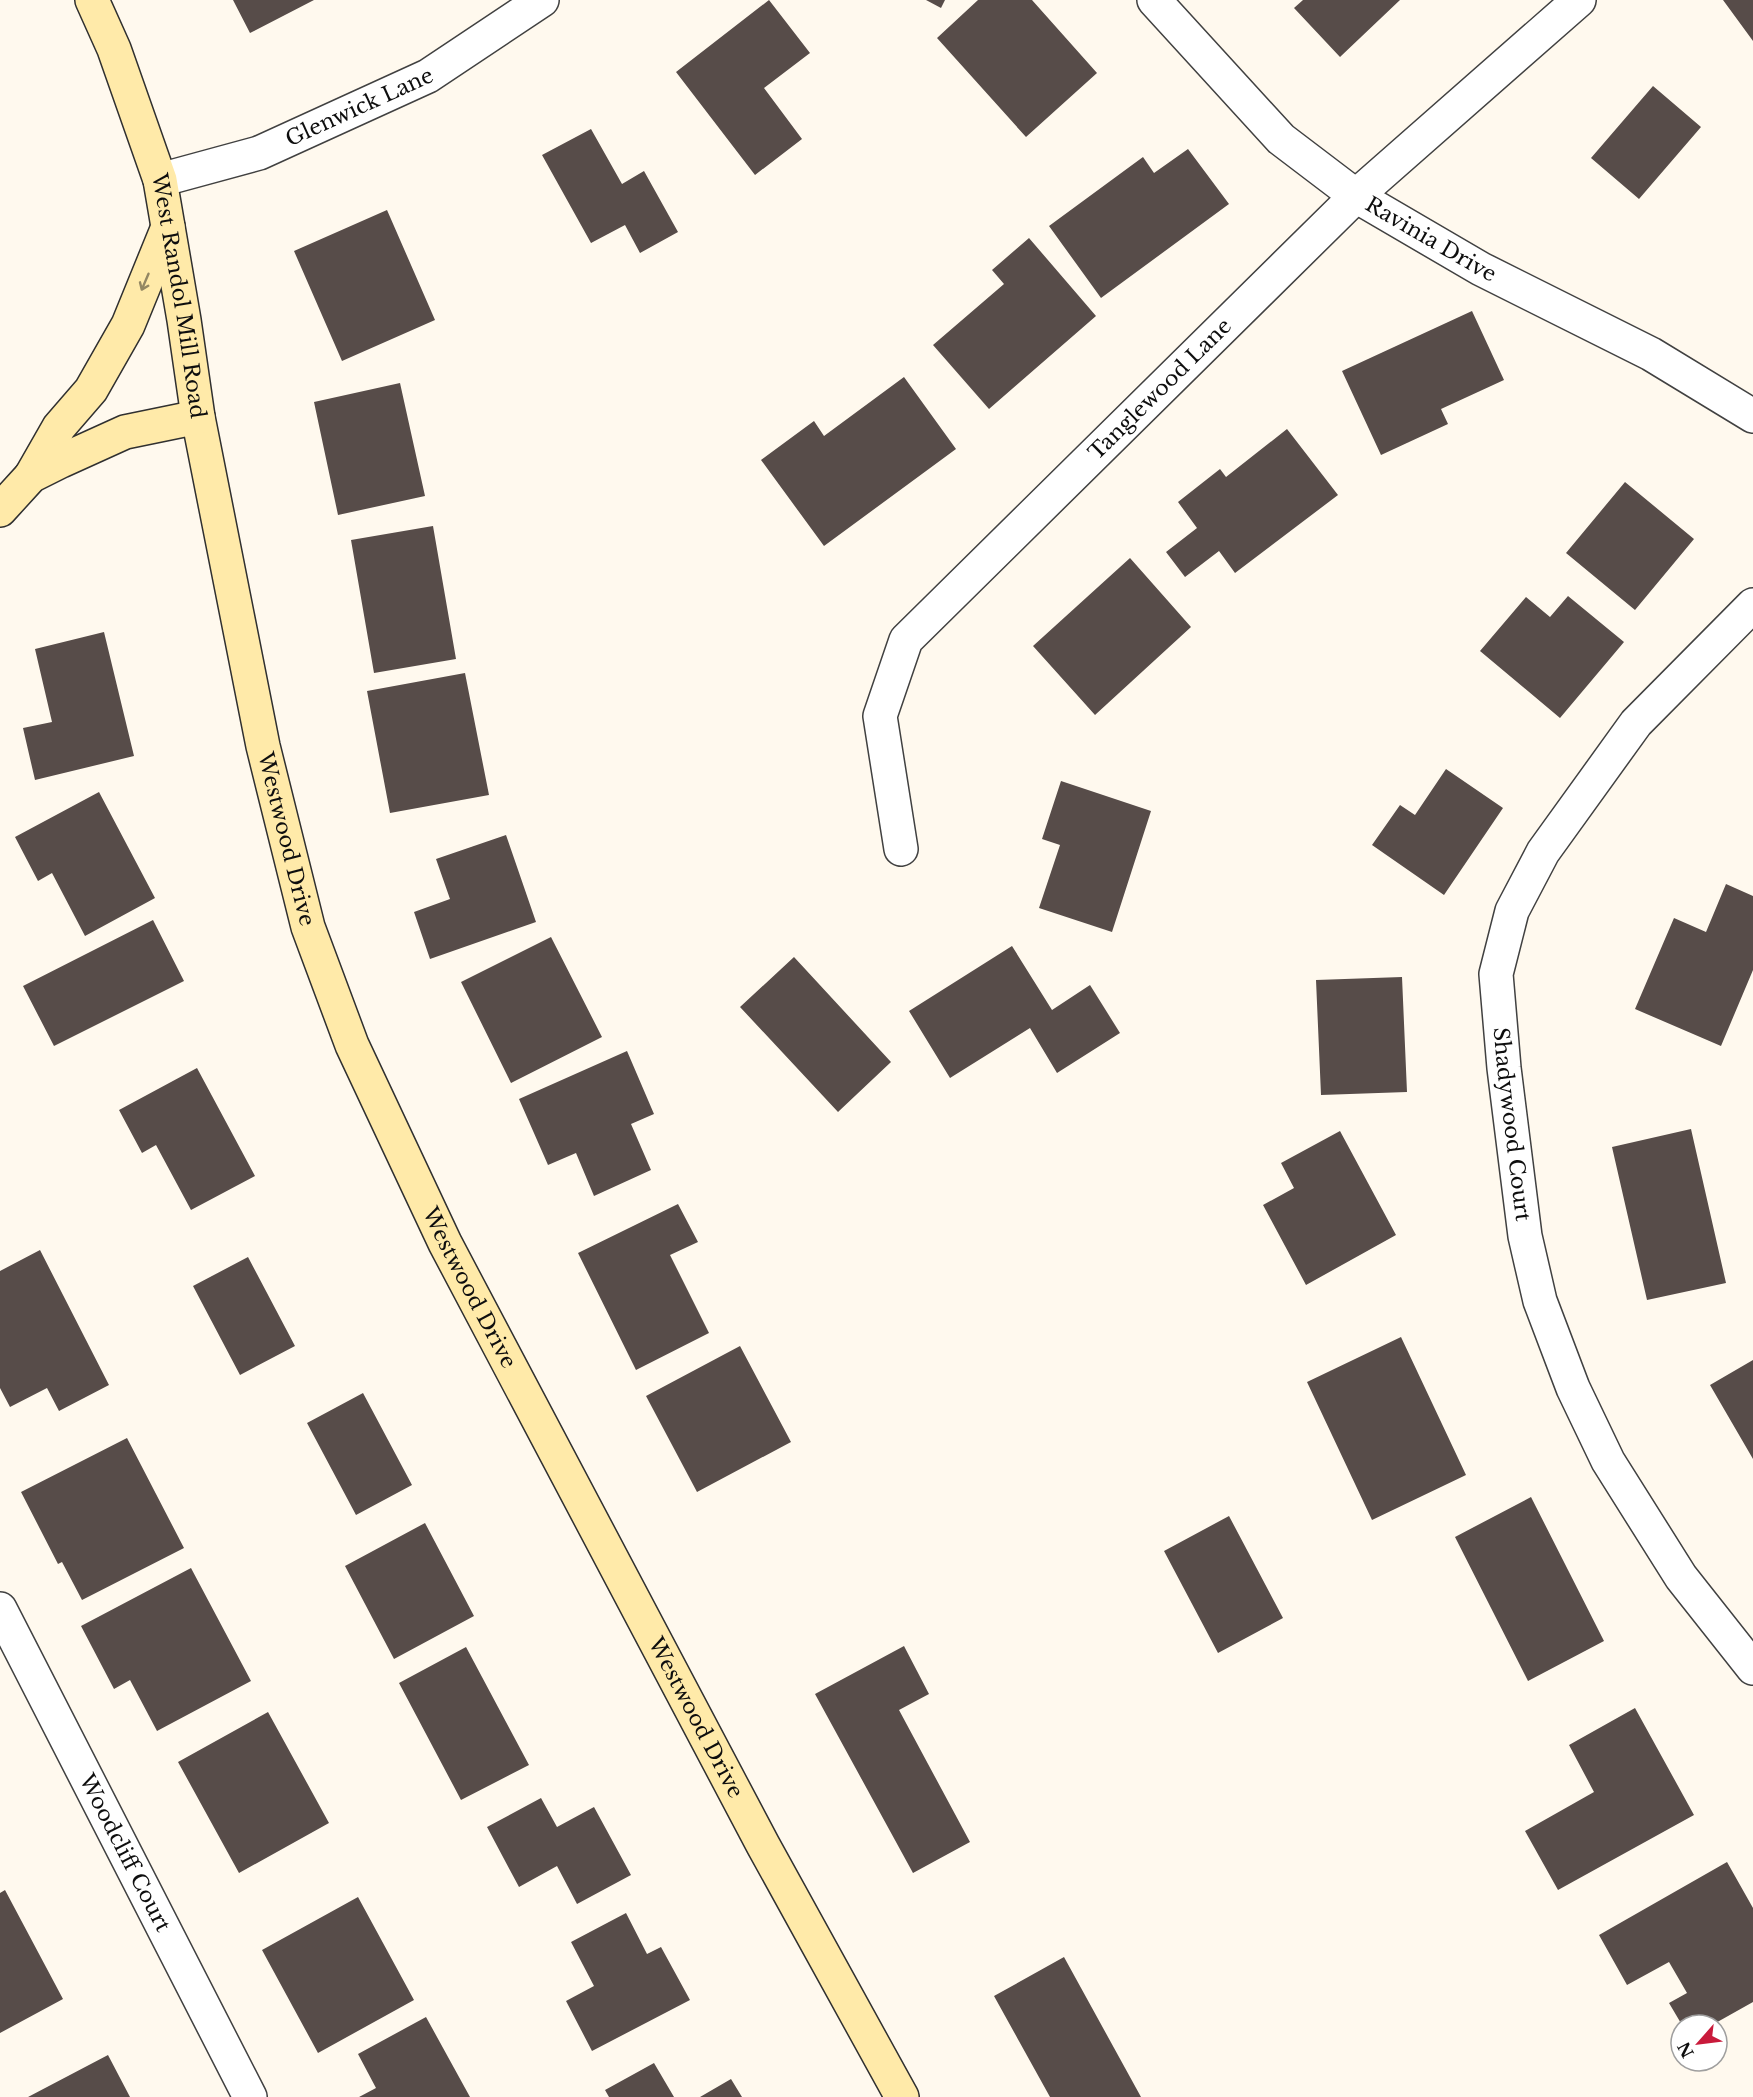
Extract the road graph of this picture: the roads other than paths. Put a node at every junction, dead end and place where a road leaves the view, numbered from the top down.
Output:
1 (92, 0) edge
2 (542, 0) edge
3 (1154, 0) edge
4 (1579, 0) edge
5 (160, 180) junction
6 (1356, 196) junction
7 (168, 228) junction
8 (1753, 416) edge
9 (198, 417) junction
10 (31, 476) junction
11 (0, 510) edge
12 (1753, 605) edge
13 (901, 849) dead end
14 (0, 1609) edge
15 (1753, 1668) edge
16 (250, 2097) edge
17 (902, 2097) edge

1 - 5 street, West Randol Mill Road
2 - 5 street, Glenwick Lane
3 - 6 street, Ravinia Drive
4 - 6 street, Tanglewood Lane
5 - 7 street, West Randol Mill Road
6 - 8 street, Ravinia Drive
6 - 13 street, Tanglewood Lane
7 - 9 street, West Randol Mill Road
7 -> 10 street
9 - 10 street, West Randol Mill Road
9 - 17 street, Westwood Drive
10 - 11 street, West Randol Mill Road
12 - 15 street, Shadywood Court
14 - 16 street, Woodcliff Court

